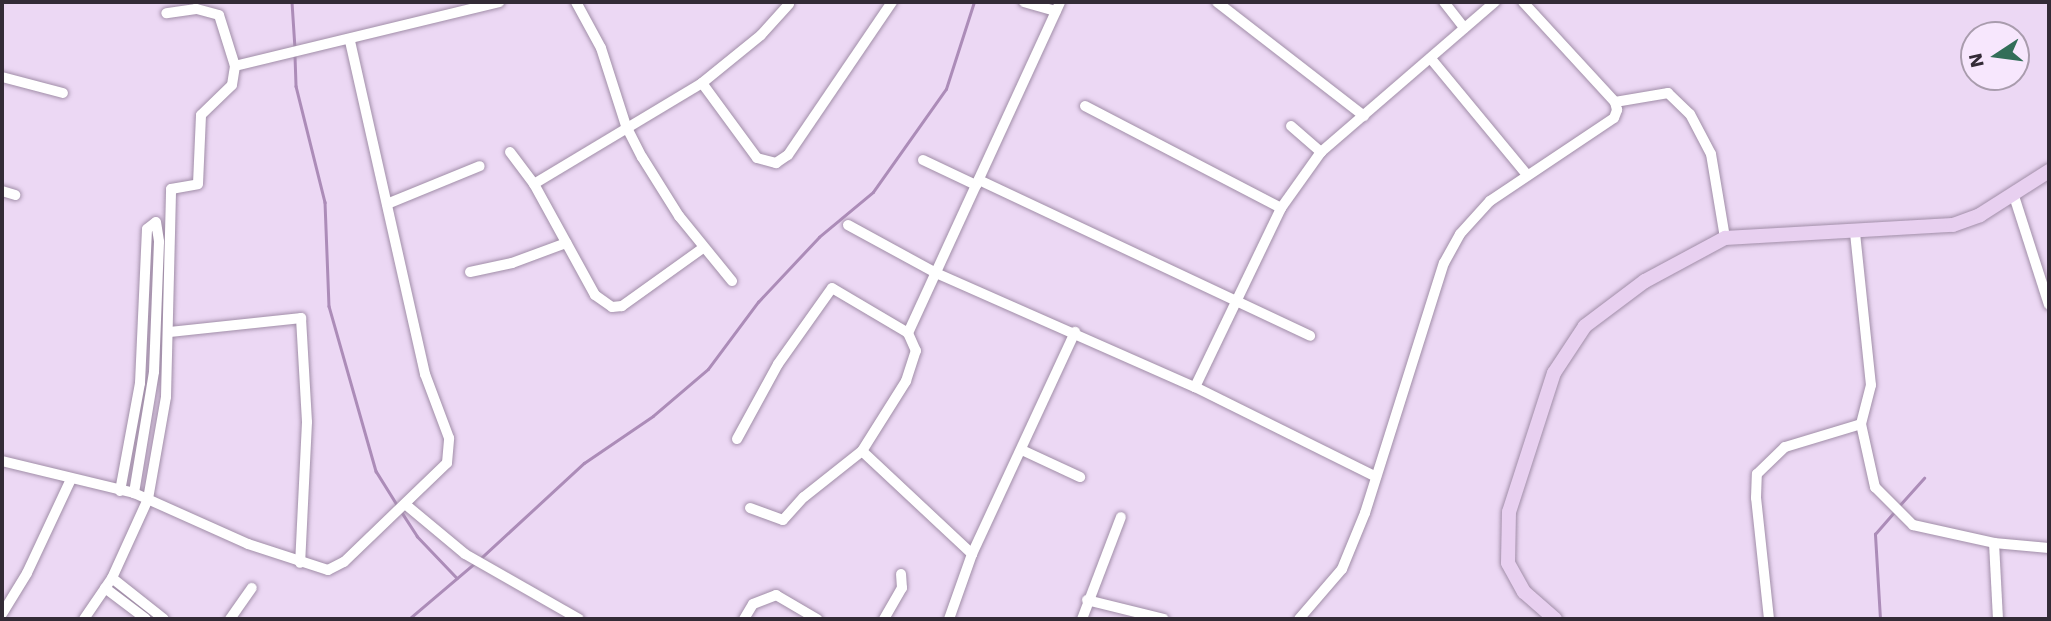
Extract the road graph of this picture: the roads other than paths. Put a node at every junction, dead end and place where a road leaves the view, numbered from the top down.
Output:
1 (447, 2) edge
2 (499, 2) edge
3 (576, 2) edge
4 (892, 2) edge
5 (1024, 2) edge
6 (1217, 2) edge
7 (1444, 2) edge
8 (1495, 2) edge
9 (1523, 2) edge
10 (789, 4) dead end
11 (1058, 6) edge
12 (166, 13) dead end
13 (450, 14) junction
14 (1464, 27) junction
15 (350, 41) junction
16 (1432, 60) junction
17 (235, 66) junction
18 (2, 77) edge
19 (702, 83) junction
20 (63, 93) dead end
21 (1615, 102) junction
22 (1085, 106) dead end
23 (1364, 116) junction
24 (1291, 126) dead end
25 (626, 127) junction
26 (510, 152) dead end
27 (1321, 152) junction
28 (923, 160) dead end
29 (480, 166) dead end
30 (2049, 172) edge
31 (1527, 175) junction
32 (978, 183) junction
33 (534, 184) junction
34 (2, 191) edge
35 (15, 195) dead end
36 (2014, 196) junction
37 (387, 204) junction
38 (1281, 208) junction
39 (848, 225) dead end
40 (1855, 233) junction
41 (1725, 238) junction
42 (566, 243) junction
43 (703, 247) junction
44 (470, 272) dead end
45 (936, 273) junction
46 (732, 281) dead end
47 (1238, 302) junction
48 (2049, 305) edge
49 (170, 332) junction
50 (1075, 332) junction
51 (908, 334) junction
52 (1310, 336) dead end
53 (1195, 387) junction
54 (1861, 424) junction
55 (737, 439) dead end
56 (862, 451) junction
57 (1024, 451) junction
58 (2, 461) edge
59 (1080, 477) dead end
60 (1376, 477) junction
61 (71, 479) junction
62 (120, 491) junction
63 (134, 493) junction
64 (148, 499) junction
65 (402, 508) junction
66 (750, 508) dead end
67 (1121, 517) dead end
68 (1994, 543) junction
69 (2049, 548) edge
70 (972, 554) junction
71 (300, 563) junction
72 (901, 574) dead end
73 (108, 583) junction
74 (252, 588) dead end
75 (1087, 600) junction
76 (2, 614) edge
77 (84, 619) edge
78 (146, 619) edge
79 (164, 619) edge
80 (230, 619) edge
81 (579, 619) edge
82 (744, 619) edge
83 (817, 619) edge
84 (884, 619) edge
85 (949, 619) edge
86 (1082, 619) edge
87 (1164, 619) edge
88 (1299, 619) edge
89 (1555, 619) edge
90 (1769, 619) edge
91 (1998, 619) edge

1 - 13 street
2 - 13 street
3 - 25 street
4 - 19 street
5 - 11 street
6 - 23 street
7 - 14 street
8 - 14 street
9 - 21 street
10 - 19 street
11 - 32 street
12 - 17 street
13 - 15 street
14 - 16 street
15 - 17 street
15 - 37 street
16 - 23 street
16 - 31 street
17 - 49 street
18 - 20 street
19 - 25 street
21 - 31 street
21 - 41 street
22 - 38 street
23 - 27 street
24 - 27 street
25 - 33 street
25 - 43 street
26 - 33 street
27 - 38 street
28 - 32 street
29 - 37 street
30 - 36 main road
31 - 60 street
32 - 45 street
32 - 47 street
33 - 42 street
34 - 35 street
36 - 40 main road
36 - 48 street
37 - 65 street
38 - 47 street
39 - 45 street
40 - 41 main road
40 - 54 street
41 - 89 main road
42 - 43 street
42 - 44 street
43 - 46 street
45 - 50 street
45 - 51 street
47 - 52 street
47 - 53 street
49 - 64 street
49 - 71 street
50 - 53 street
50 - 57 street
51 - 55 street
51 - 56 street
53 - 60 street
54 - 68 street
54 - 90 street
56 - 66 street
56 - 70 street
57 - 59 street
57 - 70 street
58 - 61 street
60 - 88 street
61 - 62 street
61 - 76 street
62 - 63 street
62 - 63 street
63 - 64 street
64 - 71 street
64 - 73 street
65 - 71 street
65 - 81 street
67 - 75 street
68 - 69 street
68 - 91 street
70 - 85 street
72 - 84 street
73 - 77 street
73 - 78 street
73 - 79 street
74 - 80 street
75 - 86 street
75 - 87 street
82 - 83 street

